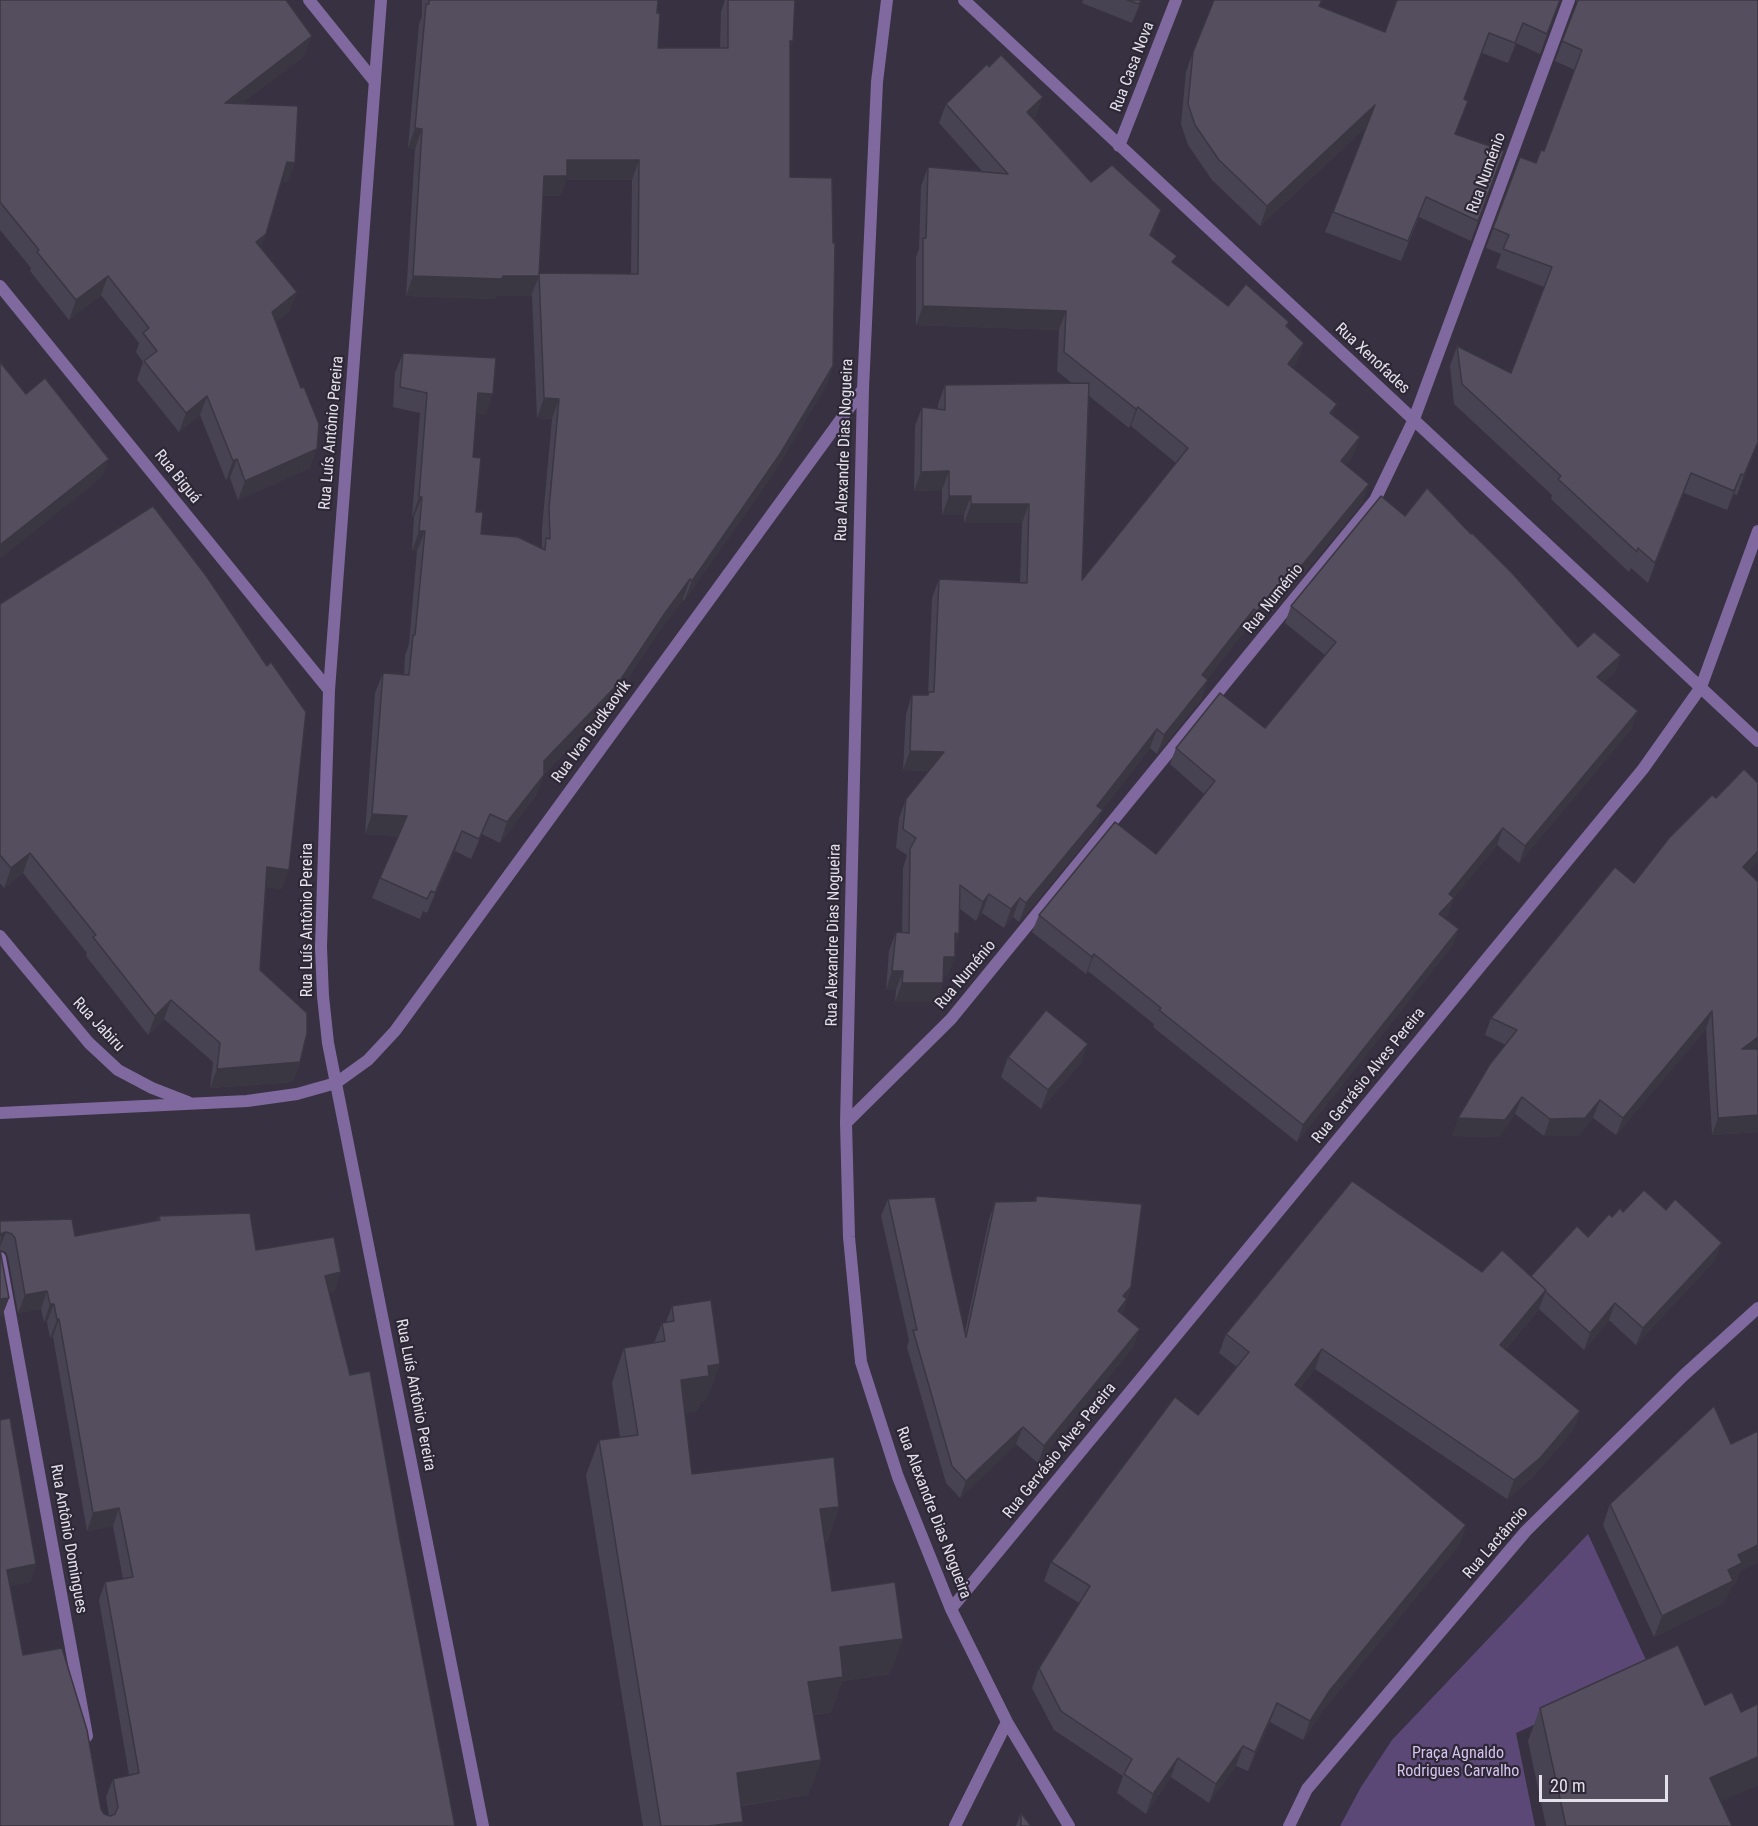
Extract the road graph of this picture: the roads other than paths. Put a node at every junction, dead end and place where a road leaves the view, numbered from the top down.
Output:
1 (309, 0) edge
2 (381, 0) edge
3 (887, 0) edge
4 (964, 0) edge
5 (1176, 0) edge
6 (1569, 0) edge
7 (375, 82) junction
8 (1119, 146) junction
9 (0, 286) edge
10 (863, 389) junction
11 (1414, 419) junction
12 (1758, 531) edge
13 (1701, 687) junction
14 (329, 690) junction
15 (1758, 741) edge
16 (0, 936) edge
17 (336, 1083) junction
18 (195, 1104) junction
19 (0, 1113) edge
20 (846, 1123) junction
21 (0, 1258) edge
22 (1758, 1308) edge
23 (951, 1609) junction
24 (1006, 1722) junction
25 (89, 1745) edge
26 (483, 1826) edge
27 (955, 1826) edge
28 (1069, 1826) edge
29 (1289, 1826) edge

1 - 7 street
2 - 7 street, Rua Luís Antônio Pereira
3 - 10 street, Rua Alexandre Dias Nogueira
4 - 8 street, Rua Xenofades
5 - 8 street, Rua Casa Nova
6 - 11 street, Rua Numénio
7 - 14 street, Rua Luís Antônio Pereira
8 - 11 street, Rua Xenofades
9 - 14 street, Rua Biguá
10 - 17 street, Rua Ivan Budkaovik
10 - 20 street, Rua Alexandre Dias Nogueira
11 - 13 street, Rua Xenofades
11 - 20 street, Rua Numénio
12 - 13 street, Rua Gervásio Alves Pereira
13 - 15 street, Rua Xenofades
13 - 23 street, Rua Gervásio Alves Pereira
14 - 17 street, Rua Luís Antônio Pereira
16 - 18 street, Rua Jabiru
17 - 18 street, Rua Jabiru
17 - 26 street, Rua Luís Antônio Pereira
18 - 19 street, Rua Jabiru
20 - 23 street, Rua Alexandre Dias Nogueira
21 - 25 street, Rua Antônio Domingues
22 - 29 street, Rua Lactâncio
23 - 24 street, Rua Alexandre Dias Nogueira
24 - 27 street
24 - 28 street, Rua Alexandre Dias Nogueira

